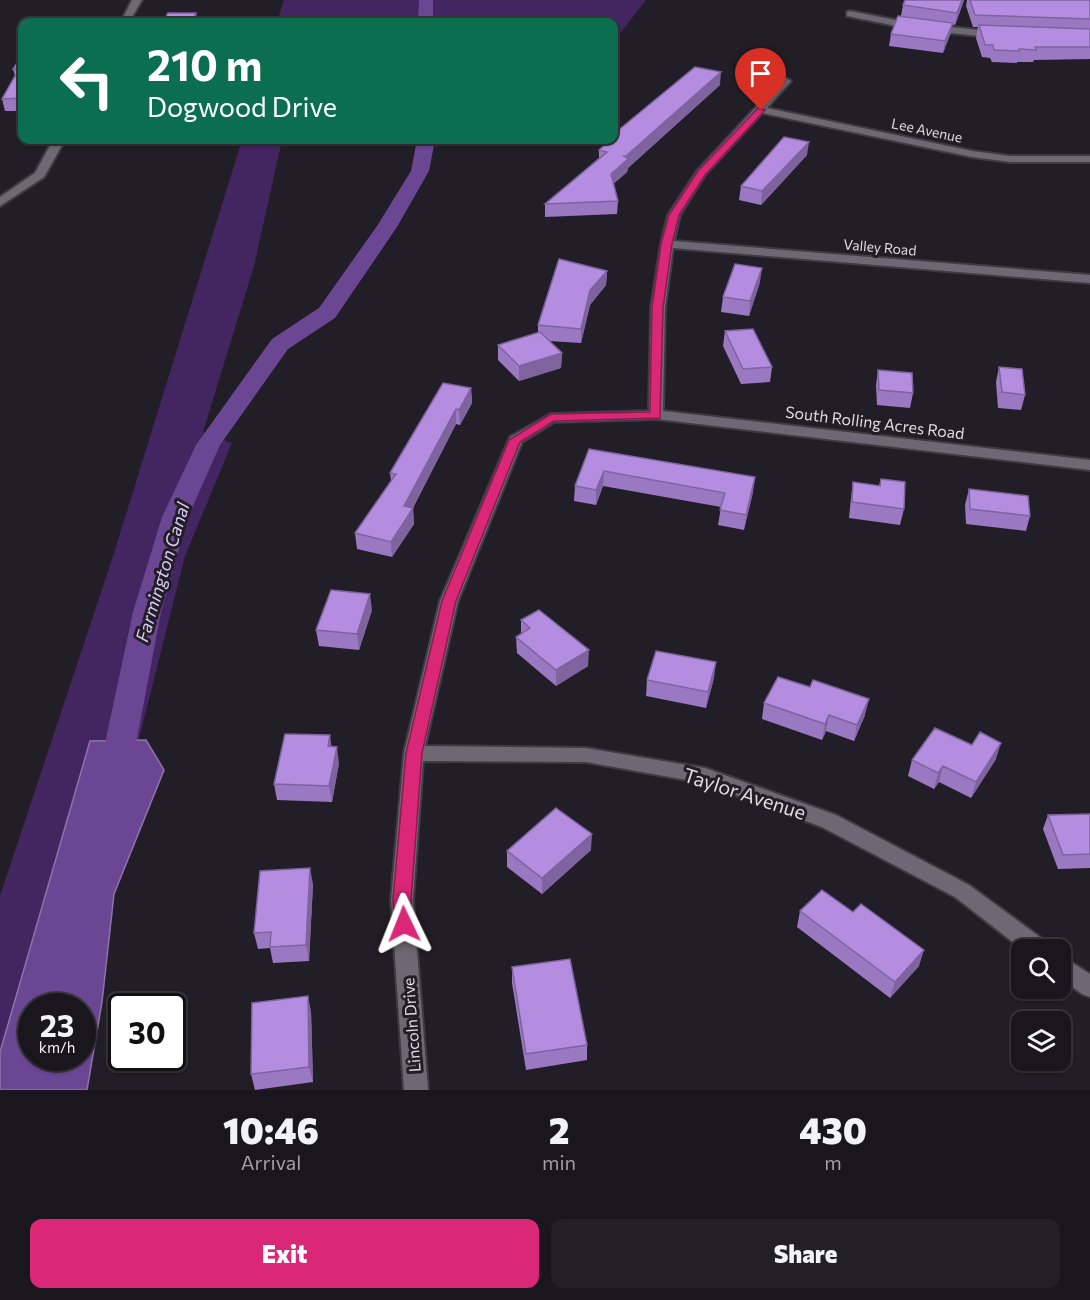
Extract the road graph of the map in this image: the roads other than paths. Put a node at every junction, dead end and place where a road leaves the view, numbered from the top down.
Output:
1 (137, 0) edge
2 (850, 14) dead end
3 (127, 18) edge
4 (1012, 35) edge
5 (786, 81) dead end
6 (761, 110) junction
7 (57, 144) edge
8 (1090, 159) edge
9 (0, 202) edge
10 (667, 244) junction
11 (1090, 279) edge
12 (656, 415) junction
13 (1090, 465) edge
14 (414, 753) junction
15 (1025, 939) edge
16 (1071, 973) edge
17 (1090, 987) edge
18 (416, 1090) edge

1 - 3 street
2 - 4 street
5 - 6 street
6 - 8 street, Lee Avenue
6 - 10 street
7 - 9 street
10 - 11 street, Valley Road
10 - 12 street
12 - 13 street, South Rolling Acres Road
12 - 14 street, Lincoln Drive
14 - 15 street, Taylor Avenue
14 - 18 street, Lincoln Drive
16 - 17 street

